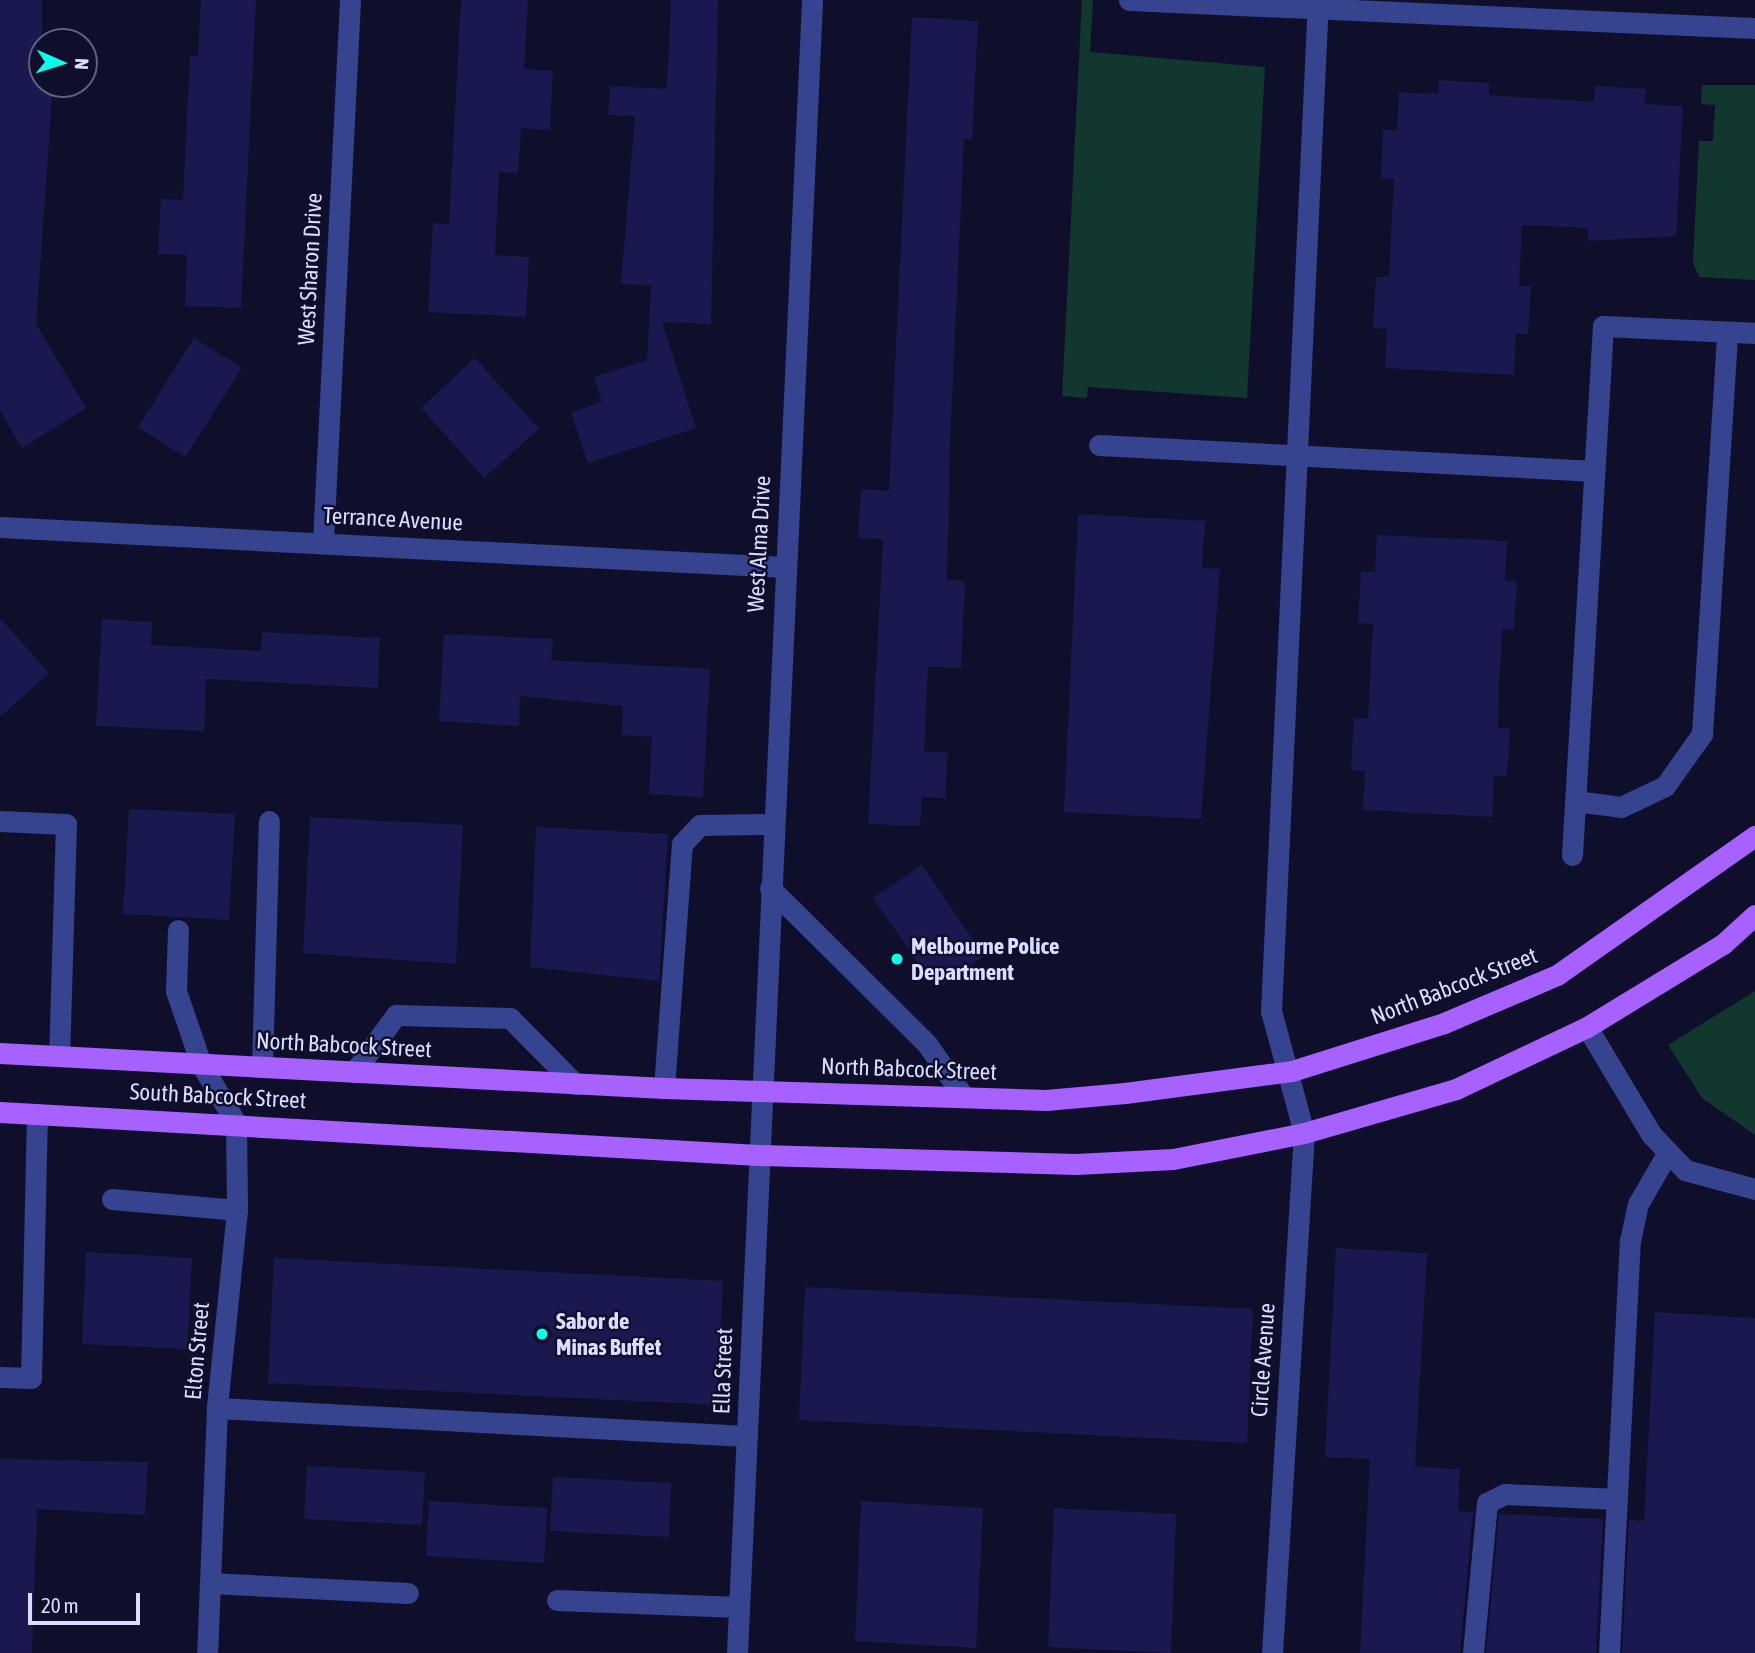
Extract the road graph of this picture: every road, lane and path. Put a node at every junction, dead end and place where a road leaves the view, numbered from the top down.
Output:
1 (350, 0) edge
2 (812, 0) edge
3 (1129, 0) edge
4 (1318, 3) edge
5 (1755, 28) edge
6 (1727, 331) junction
7 (1755, 333) edge
8 (1099, 445) dead end
9 (1297, 453) junction
10 (1594, 471) junction
11 (0, 527) edge
12 (323, 541) junction
13 (784, 567) junction
14 (1575, 801) junction
15 (0, 821) edge
16 (270, 821) dead end
17 (773, 824) junction
18 (1755, 836) edge
19 (1572, 855) dead end
20 (770, 888) junction
21 (1755, 915) edge
22 (178, 930) dead end
23 (1587, 1027) junction
24 (0, 1053) edge
25 (59, 1056) junction
26 (201, 1064) junction
27 (262, 1067) junction
28 (1292, 1071) junction
29 (354, 1073) junction
30 (575, 1084) junction
31 (664, 1088) junction
32 (761, 1091) junction
33 (964, 1097) junction
34 (0, 1112) edge
35 (37, 1114) junction
36 (236, 1123) junction
37 (1304, 1133) junction
38 (1668, 1152) junction
39 (758, 1155) junction
40 (1755, 1189) edge
41 (112, 1199) dead end
42 (237, 1210) junction
43 (0, 1377) edge
44 (218, 1408) junction
45 (746, 1436) junction
46 (1617, 1499) junction
47 (210, 1583) junction
48 (408, 1592) dead end
49 (556, 1600) dead end
50 (738, 1606) junction
51 (207, 1653) edge
52 (737, 1653) edge
53 (1272, 1653) edge
54 (1473, 1653) edge
55 (1609, 1653) edge

1 - 12 street, West Sharon Drive
2 - 13 street, West Alma Drive
3 - 4 street
4 - 5 street
4 - 9 street, Circle Avenue
6 - 7 street
6 - 10 street
6 - 14 street
8 - 9 street
9 - 10 street
9 - 28 street, Circle Avenue
10 - 14 street
11 - 12 street, Terrance Avenue
12 - 13 street, Terrance Avenue
13 - 17 street, West Alma Drive
14 - 19 street
15 - 25 street
16 - 27 street
17 - 20 street, West Alma Drive
17 - 31 street
18 - 28 main road, North Babcock Street
20 - 32 street, West Alma Drive
20 - 33 street
21 - 23 main road
22 - 26 street
23 - 37 main road
23 - 38 street
24 - 25 main road, North Babcock Street
25 - 26 main road, North Babcock Street
26 - 27 main road, North Babcock Street
26 - 36 street
27 - 29 main road, North Babcock Street
28 - 33 main road, North Babcock Street
28 - 37 street, Circle Avenue
29 - 30 main road, North Babcock Street
29 - 30 street
30 - 31 main road, North Babcock Street
31 - 32 main road, North Babcock Street
32 - 33 main road, North Babcock Street
32 - 39 street, Ella Street
34 - 35 main road, South Babcock Street
35 - 36 main road, South Babcock Street
35 - 43 street
36 - 39 main road, South Babcock Street
36 - 42 street, Elton Street
37 - 39 main road
37 - 53 street, Circle Avenue
38 - 40 street
38 - 46 street
39 - 45 street, Ella Street
41 - 42 street
42 - 44 street, Elton Street
44 - 45 street
44 - 47 street, Elton Street
45 - 50 street, Ella Street
46 - 54 street
46 - 55 street
47 - 48 street
47 - 51 street, Elton Street
49 - 50 street
50 - 52 street, Ella Street

